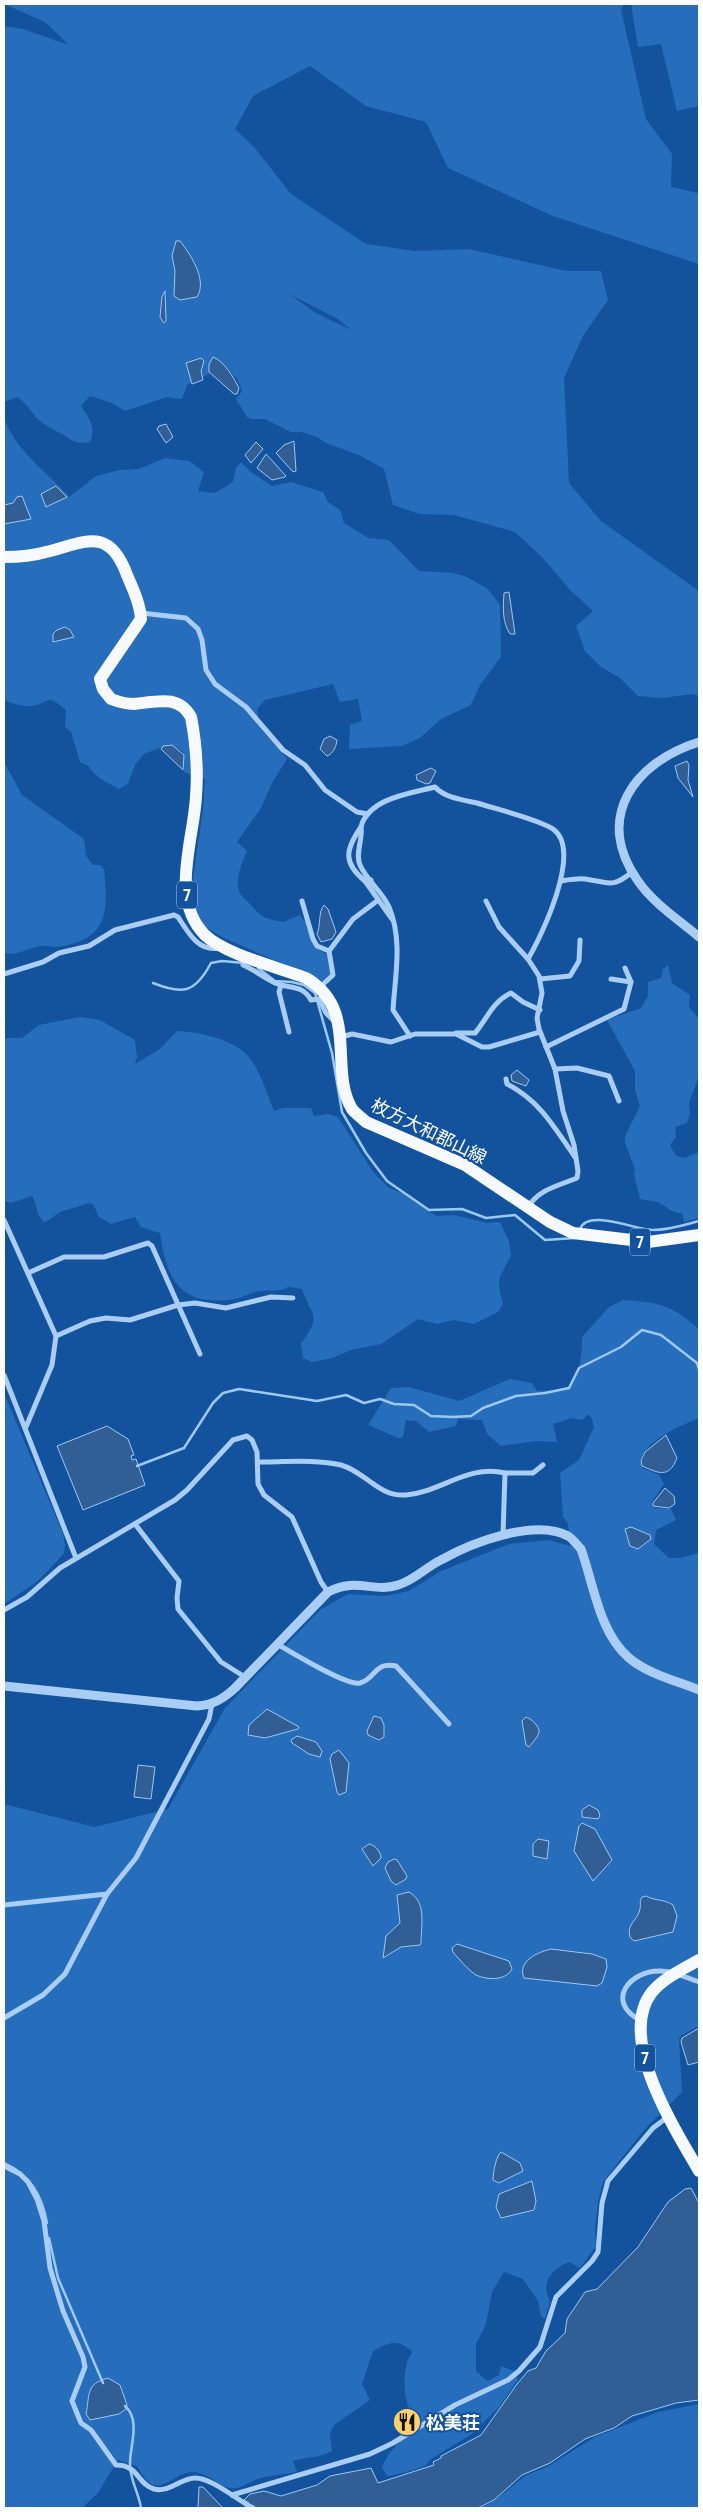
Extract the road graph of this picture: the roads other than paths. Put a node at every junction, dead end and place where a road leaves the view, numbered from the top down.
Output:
1 (4, 557) edge
2 (141, 613) junction
3 (699, 742) edge
4 (357, 812) junction
5 (368, 814) junction
6 (362, 825) junction
7 (632, 872) junction
8 (368, 881) junction
9 (561, 881) junction
10 (302, 901) dead end
11 (377, 901) junction
12 (486, 901) dead end
13 (393, 920) junction
14 (699, 937) edge
15 (580, 940) dead end
16 (222, 947) junction
17 (328, 951) junction
18 (528, 959) junction
19 (243, 965) dead end
20 (625, 968) dead end
21 (4, 974) edge
22 (540, 979) junction
23 (611, 979) dead end
24 (630, 982) junction
25 (281, 985) junction
26 (320, 987) junction
27 (540, 1010) junction
28 (289, 1032) dead end
29 (340, 1032) junction
30 (540, 1032) junction
31 (456, 1034) junction
32 (410, 1036) junction
33 (546, 1047) junction
34 (555, 1068) junction
35 (506, 1079) dead end
36 (620, 1101) dead end
37 (577, 1159) junction
38 (528, 1207) junction
39 (4, 1220) edge
40 (699, 1235) edge
41 (28, 1273) junction
42 (293, 1298) dead end
43 (178, 1304) junction
44 (56, 1336) junction
45 (200, 1354) dead end
46 (4, 1375) edge
47 (26, 1427) junction
48 (258, 1462) junction
49 (542, 1465) dead end
50 (505, 1473) junction
51 (135, 1524) junction
52 (503, 1535) junction
53 (76, 1558) junction
54 (328, 1592) junction
55 (4, 1610) edge
56 (277, 1644) junction
57 (245, 1677) junction
58 (4, 1686) edge
59 (699, 1690) edge
60 (212, 1704) junction
61 (449, 1724) dead end
62 (107, 1894) junction
63 (4, 1905) edge
64 (699, 1960) edge
65 (675, 1974) junction
66 (699, 1982) edge
67 (4, 2018) edge
68 (640, 2020) junction
69 (669, 2115) junction
70 (4, 2166) edge
71 (699, 2171) edge
72 (232, 2495) junction
73 (253, 2508) edge

1 - 2 main road
2 - 4 street
2 - 16 main road, 7
3 - 7 street
4 - 5 street
4 - 6 street
5 - 6 street
5 - 9 street
6 - 8 street
6 - 8 street
7 - 9 street
7 - 14 street
8 - 11 street
8 - 13 street
9 - 18 street
10 - 17 street
11 - 13 street
11 - 17 street
12 - 18 street
13 - 32 street
15 - 22 street
16 - 21 street
16 - 26 main road, 7
17 - 26 street
18 - 22 street
19 - 25 street
20 - 24 street
22 - 27 street
23 - 24 street
24 - 33 street
25 - 28 street
25 - 29 street
26 - 29 main road, 枚方大和郡山線 / 7
27 - 30 street
27 - 31 street
29 - 32 street
29 - 38 main road, 枚方大和郡山線 / 7
30 - 31 street
30 - 33 street
31 - 32 street
33 - 34 street
34 - 36 street
34 - 37 street
35 - 37 street
37 - 38 street
38 - 40 main road, 枚方大和郡山線 / 7
39 - 41 street
41 - 43 street
41 - 44 street
42 - 43 street
43 - 44 street
43 - 45 street
44 - 47 street
46 - 47 street
47 - 53 street
48 - 50 street
48 - 51 street
48 - 54 street
49 - 50 street
50 - 52 street
51 - 53 street
51 - 57 street
52 - 54 street
52 - 59 street
53 - 55 street
54 - 56 street
56 - 57 street
56 - 61 street
57 - 60 street
58 - 60 street
60 - 62 street
62 - 63 street
62 - 67 street
64 - 65 main road, 7
65 - 66 street
65 - 68 main road, 7
65 - 68 street
68 - 69 main road, 7
69 - 71 main road, 7
69 - 72 street
70 - 72 street
72 - 73 street

